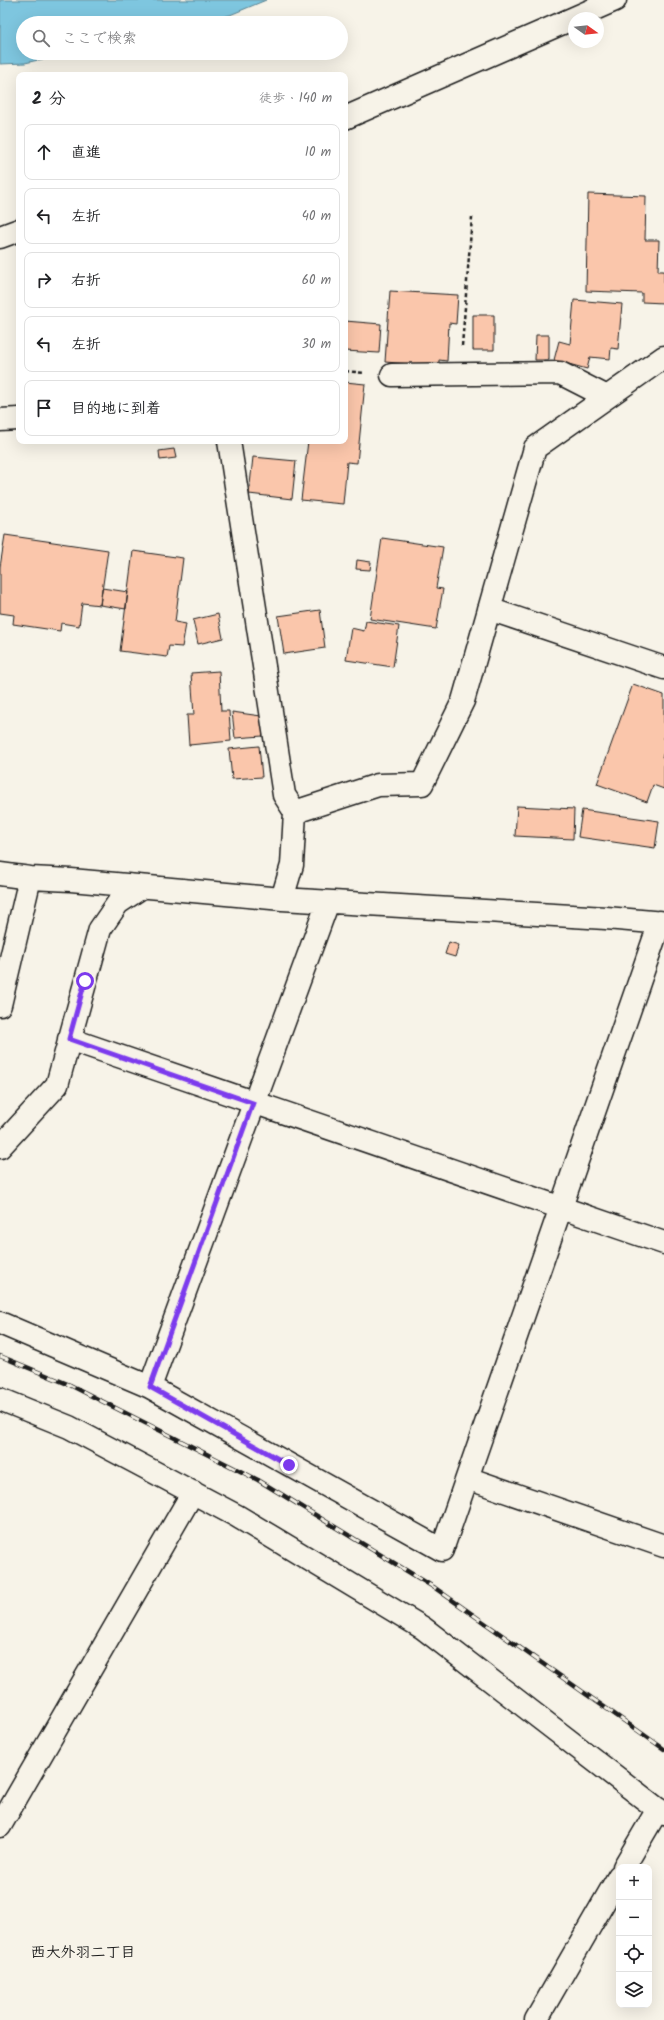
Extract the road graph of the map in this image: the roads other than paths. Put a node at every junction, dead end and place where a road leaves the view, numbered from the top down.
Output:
1 (614, 0) edge
2 (587, 12) edge
3 (568, 21) edge
4 (348, 117) edge
5 (16, 231) edge
6 (0, 237) edge
7 (664, 357) edge
8 (392, 375) dead end
9 (607, 397) junction
10 (16, 419) edge
11 (0, 420) edge
12 (229, 444) edge
13 (488, 609) junction
14 (664, 668) edge
15 (295, 812) junction
16 (0, 874) edge
17 (30, 878) junction
18 (142, 887) junction
19 (282, 899) junction
20 (328, 902) junction
21 (662, 923) edge
22 (0, 1005) edge
23 (69, 1039) junction
24 (253, 1103) junction
25 (0, 1147) edge
26 (560, 1208) junction
27 (664, 1243) edge
28 (0, 1323) edge
29 (150, 1387) junction
30 (0, 1399) edge
31 (467, 1478) junction
32 (193, 1492) junction
33 (664, 1546) edge
34 (6, 1804) edge
35 (661, 1812) edge
36 (0, 1826) edge
37 (626, 1864) edge
38 (616, 1881) edge
39 (536, 2020) edge

1 - 2 street
3 - 4 street
5 - 6 street
7 - 9 street
8 - 9 street
9 - 13 street
10 - 11 street
12 - 15 street
13 - 14 street
13 - 15 street
15 - 19 street
16 - 17 street
17 - 18 street
17 - 22 street
18 - 19 street
18 - 23 street
19 - 20 street
20 - 21 street
20 - 24 street
21 - 26 street
23 - 24 street
23 - 25 street
24 - 26 street
24 - 29 street
26 - 27 street
26 - 31 street
28 - 29 street
29 - 31 street
30 - 32 street
31 - 33 street
32 - 34 street
32 - 35 street
34 - 36 street
35 - 37 street
38 - 39 street

